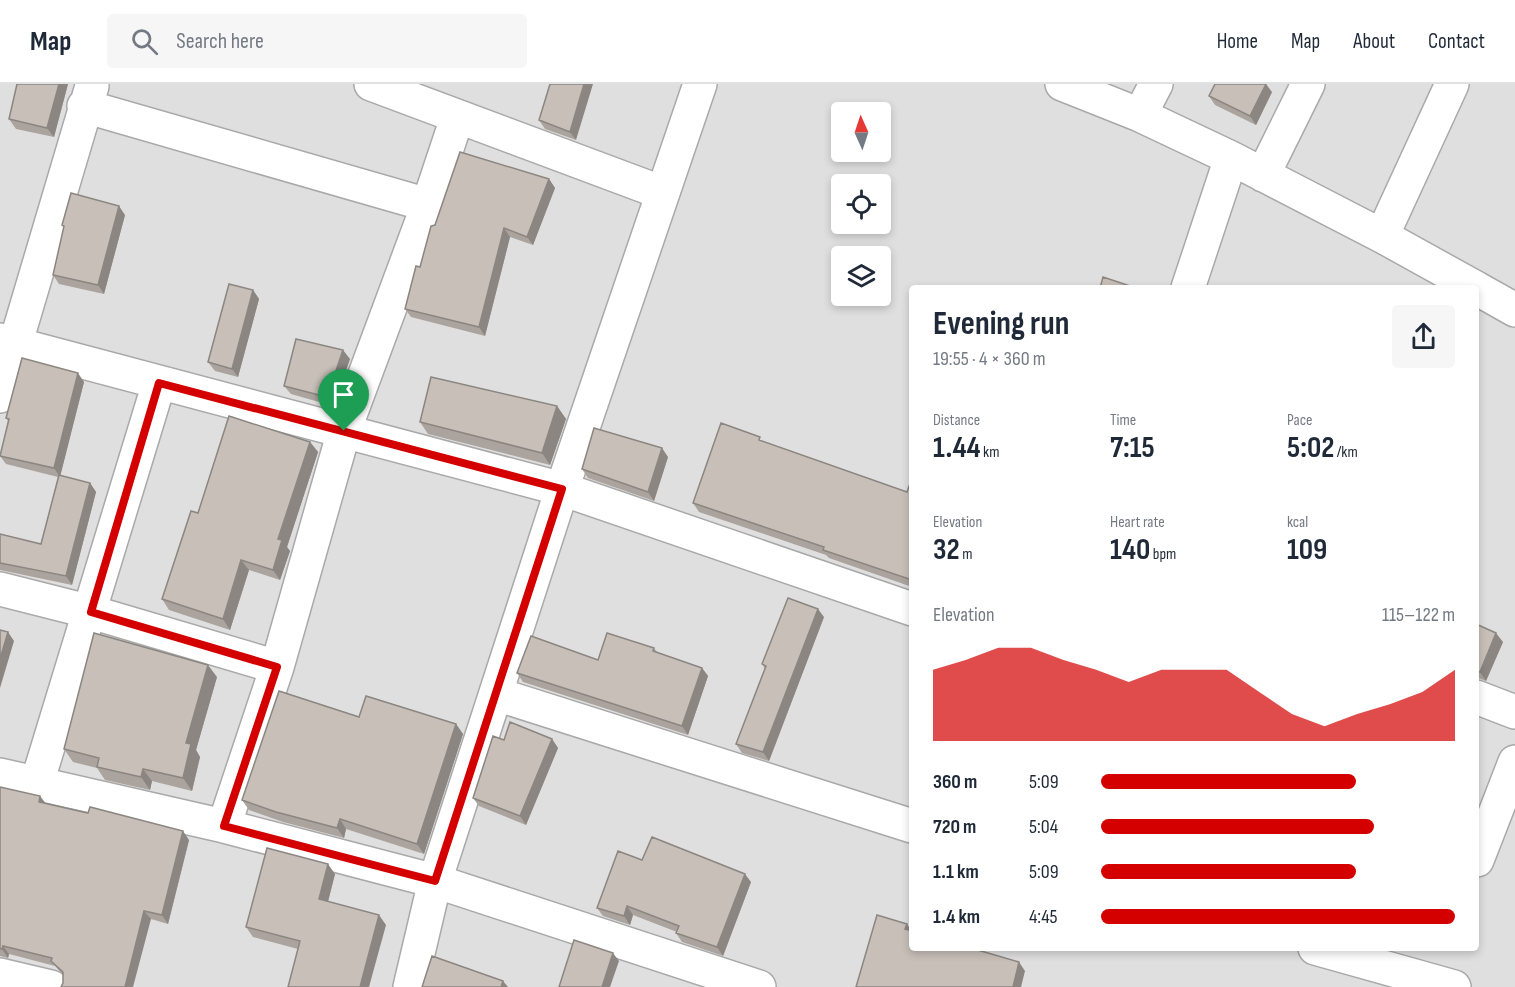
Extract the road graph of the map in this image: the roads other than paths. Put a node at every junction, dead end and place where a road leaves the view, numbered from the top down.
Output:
1 (371, 84) edge
2 (700, 84) edge
3 (1062, 84) edge
4 (1156, 84) edge
5 (1308, 84) edge
6 (1452, 84) edge
7 (88, 95) edge
8 (1140, 115) junction
9 (457, 118) junction
10 (1231, 158) junction
11 (1263, 175) junction
12 (663, 193) junction
13 (429, 205) junction
14 (1382, 236) junction
15 (1189, 285) edge
16 (1471, 285) edge
17 (1479, 290) edge
18 (1515, 310) edge
19 (7, 342) edge
20 (159, 383) junction
21 (0, 396) edge
22 (344, 431) junction
23 (562, 489) junction
24 (0, 589) edge
25 (909, 608) edge
26 (91, 612) junction
27 (277, 667) junction
28 (496, 694) junction
29 (1479, 698) edge
30 (1515, 712) edge
31 (1515, 762) edge
32 (0, 775) edge
33 (37, 783) junction
34 (909, 825) edge
35 (224, 826) junction
36 (1479, 855) edge
37 (435, 881) junction
38 (1326, 951) edge
39 (0, 975) edge
40 (51, 987) edge
41 (410, 987) edge
42 (759, 987) edge
43 (1454, 987) edge

1 - 9 street
2 - 12 street
3 - 8 street
4 - 8 street
5 - 11 street
6 - 14 street
7 - 13 street
7 - 19 street
8 - 10 street
9 - 12 street
9 - 13 street
10 - 11 street
10 - 15 street
11 - 14 street
12 - 23 street
13 - 22 street
14 - 16 street
17 - 18 street
19 - 20 street
19 - 21 street
20 - 22 street
20 - 26 street
22 - 23 street
22 - 27 street
23 - 25 street
23 - 28 street
24 - 26 street
26 - 27 street
26 - 33 street
27 - 35 street
28 - 34 street
28 - 37 street
29 - 30 street
31 - 36 street
32 - 33 street
33 - 35 street
35 - 37 street
37 - 41 street
37 - 42 street
38 - 43 street
39 - 40 street

